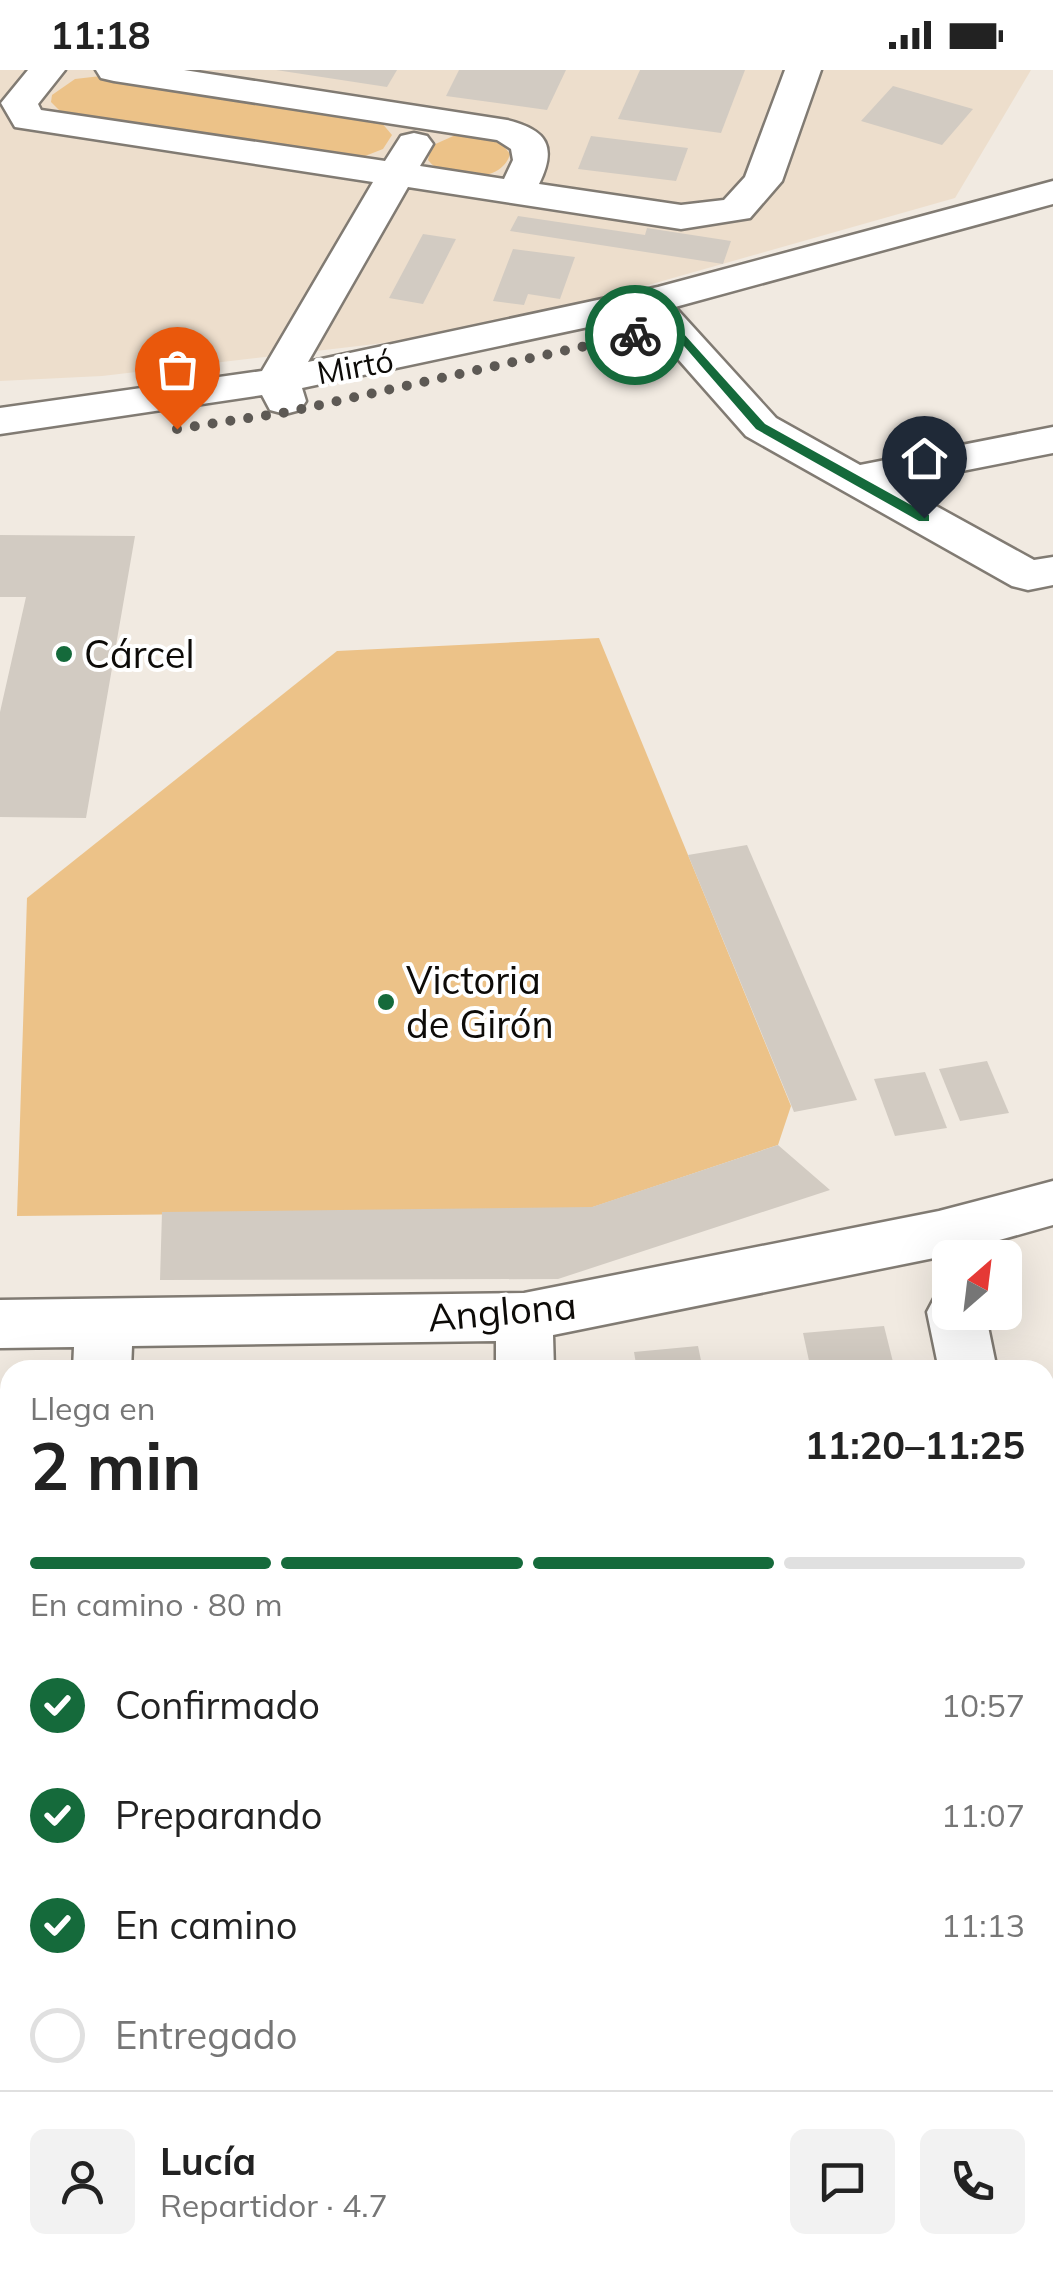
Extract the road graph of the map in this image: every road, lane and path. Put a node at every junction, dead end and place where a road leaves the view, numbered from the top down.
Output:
1 (47, 70) edge
2 (114, 70) edge
3 (803, 70) edge
4 (428, 120) junction
5 (56, 123) junction
6 (11, 149) dead end
7 (397, 174) junction
8 (516, 192) junction
9 (1053, 192) edge
10 (1053, 223) edge
11 (661, 314) junction
12 (283, 396) junction
13 (0, 421) edge
14 (1053, 440) edge
15 (0, 451) edge
16 (855, 479) junction
17 (1053, 571) edge
18 (1053, 1203) edge
19 (982, 1240) edge
20 (932, 1262) edge
21 (0, 1324) edge
22 (960, 1330) edge
23 (524, 1344) edge
24 (103, 1347) edge
25 (966, 1360) edge

1 - 5 street
2 - 4 street
3 - 8 street
4 - 7 street
4 - 8 street
5 - 6 street
5 - 7 street
7 - 8 street
7 - 12 street
9 - 11 street, Mirtó
10 - 11 street, Mirtó
11 - 12 street, Mirtó
11 - 16 street
12 - 13 street, Mirtó
12 - 15 street, Mirtó
14 - 16 street
16 - 17 street
18 - 19 street, Anglona
20 - 23 street, Anglona
21 - 24 street, Anglona
22 - 25 street
23 - 24 street, Anglona

